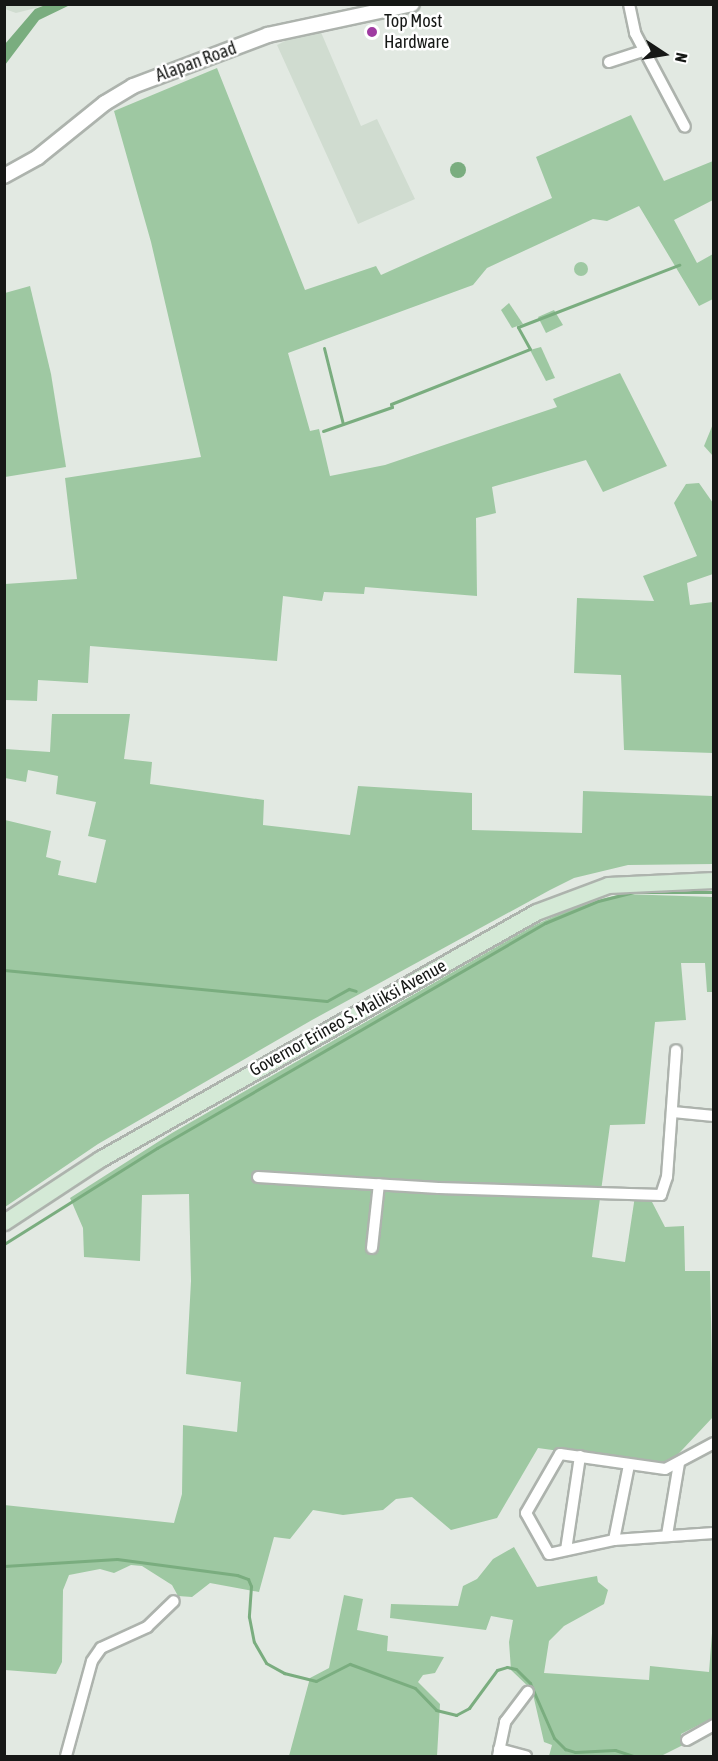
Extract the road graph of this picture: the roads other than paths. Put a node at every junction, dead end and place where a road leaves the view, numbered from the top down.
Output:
1 (629, 4) edge
2 (405, 5) edge
3 (645, 50) junction
4 (609, 62) dead end
5 (685, 126) dead end
6 (4, 176) edge
7 (714, 880) edge
8 (676, 1050) dead end
9 (673, 1112) junction
10 (714, 1116) edge
11 (258, 1177) dead end
12 (380, 1184) junction
13 (4, 1222) edge
14 (372, 1248) dead end
15 (714, 1443) edge
16 (580, 1455) junction
17 (679, 1463) junction
18 (628, 1465) junction
19 (714, 1533) edge
20 (667, 1535) junction
21 (614, 1540) junction
22 (566, 1551) junction
23 (174, 1601) dead end
24 (528, 1692) dead end
25 (714, 1725) edge
26 (687, 1740) dead end
27 (499, 1753) edge
28 (66, 1756) edge
29 (526, 1756) edge

1 - 3 street
2 - 6 street, Alapan Road
3 - 4 street
3 - 5 street
7 - 13 main road, Governor Erineo S. Maliksi Avenue
8 - 9 street
9 - 10 street
9 - 12 street
11 - 12 street
12 - 14 street
15 - 17 street
16 - 18 street
16 - 22 street
16 - 22 street
17 - 18 street
17 - 20 street
18 - 21 street
19 - 20 street
20 - 21 street
21 - 22 street
23 - 28 street
24 - 27 street
25 - 26 street
27 - 29 street

